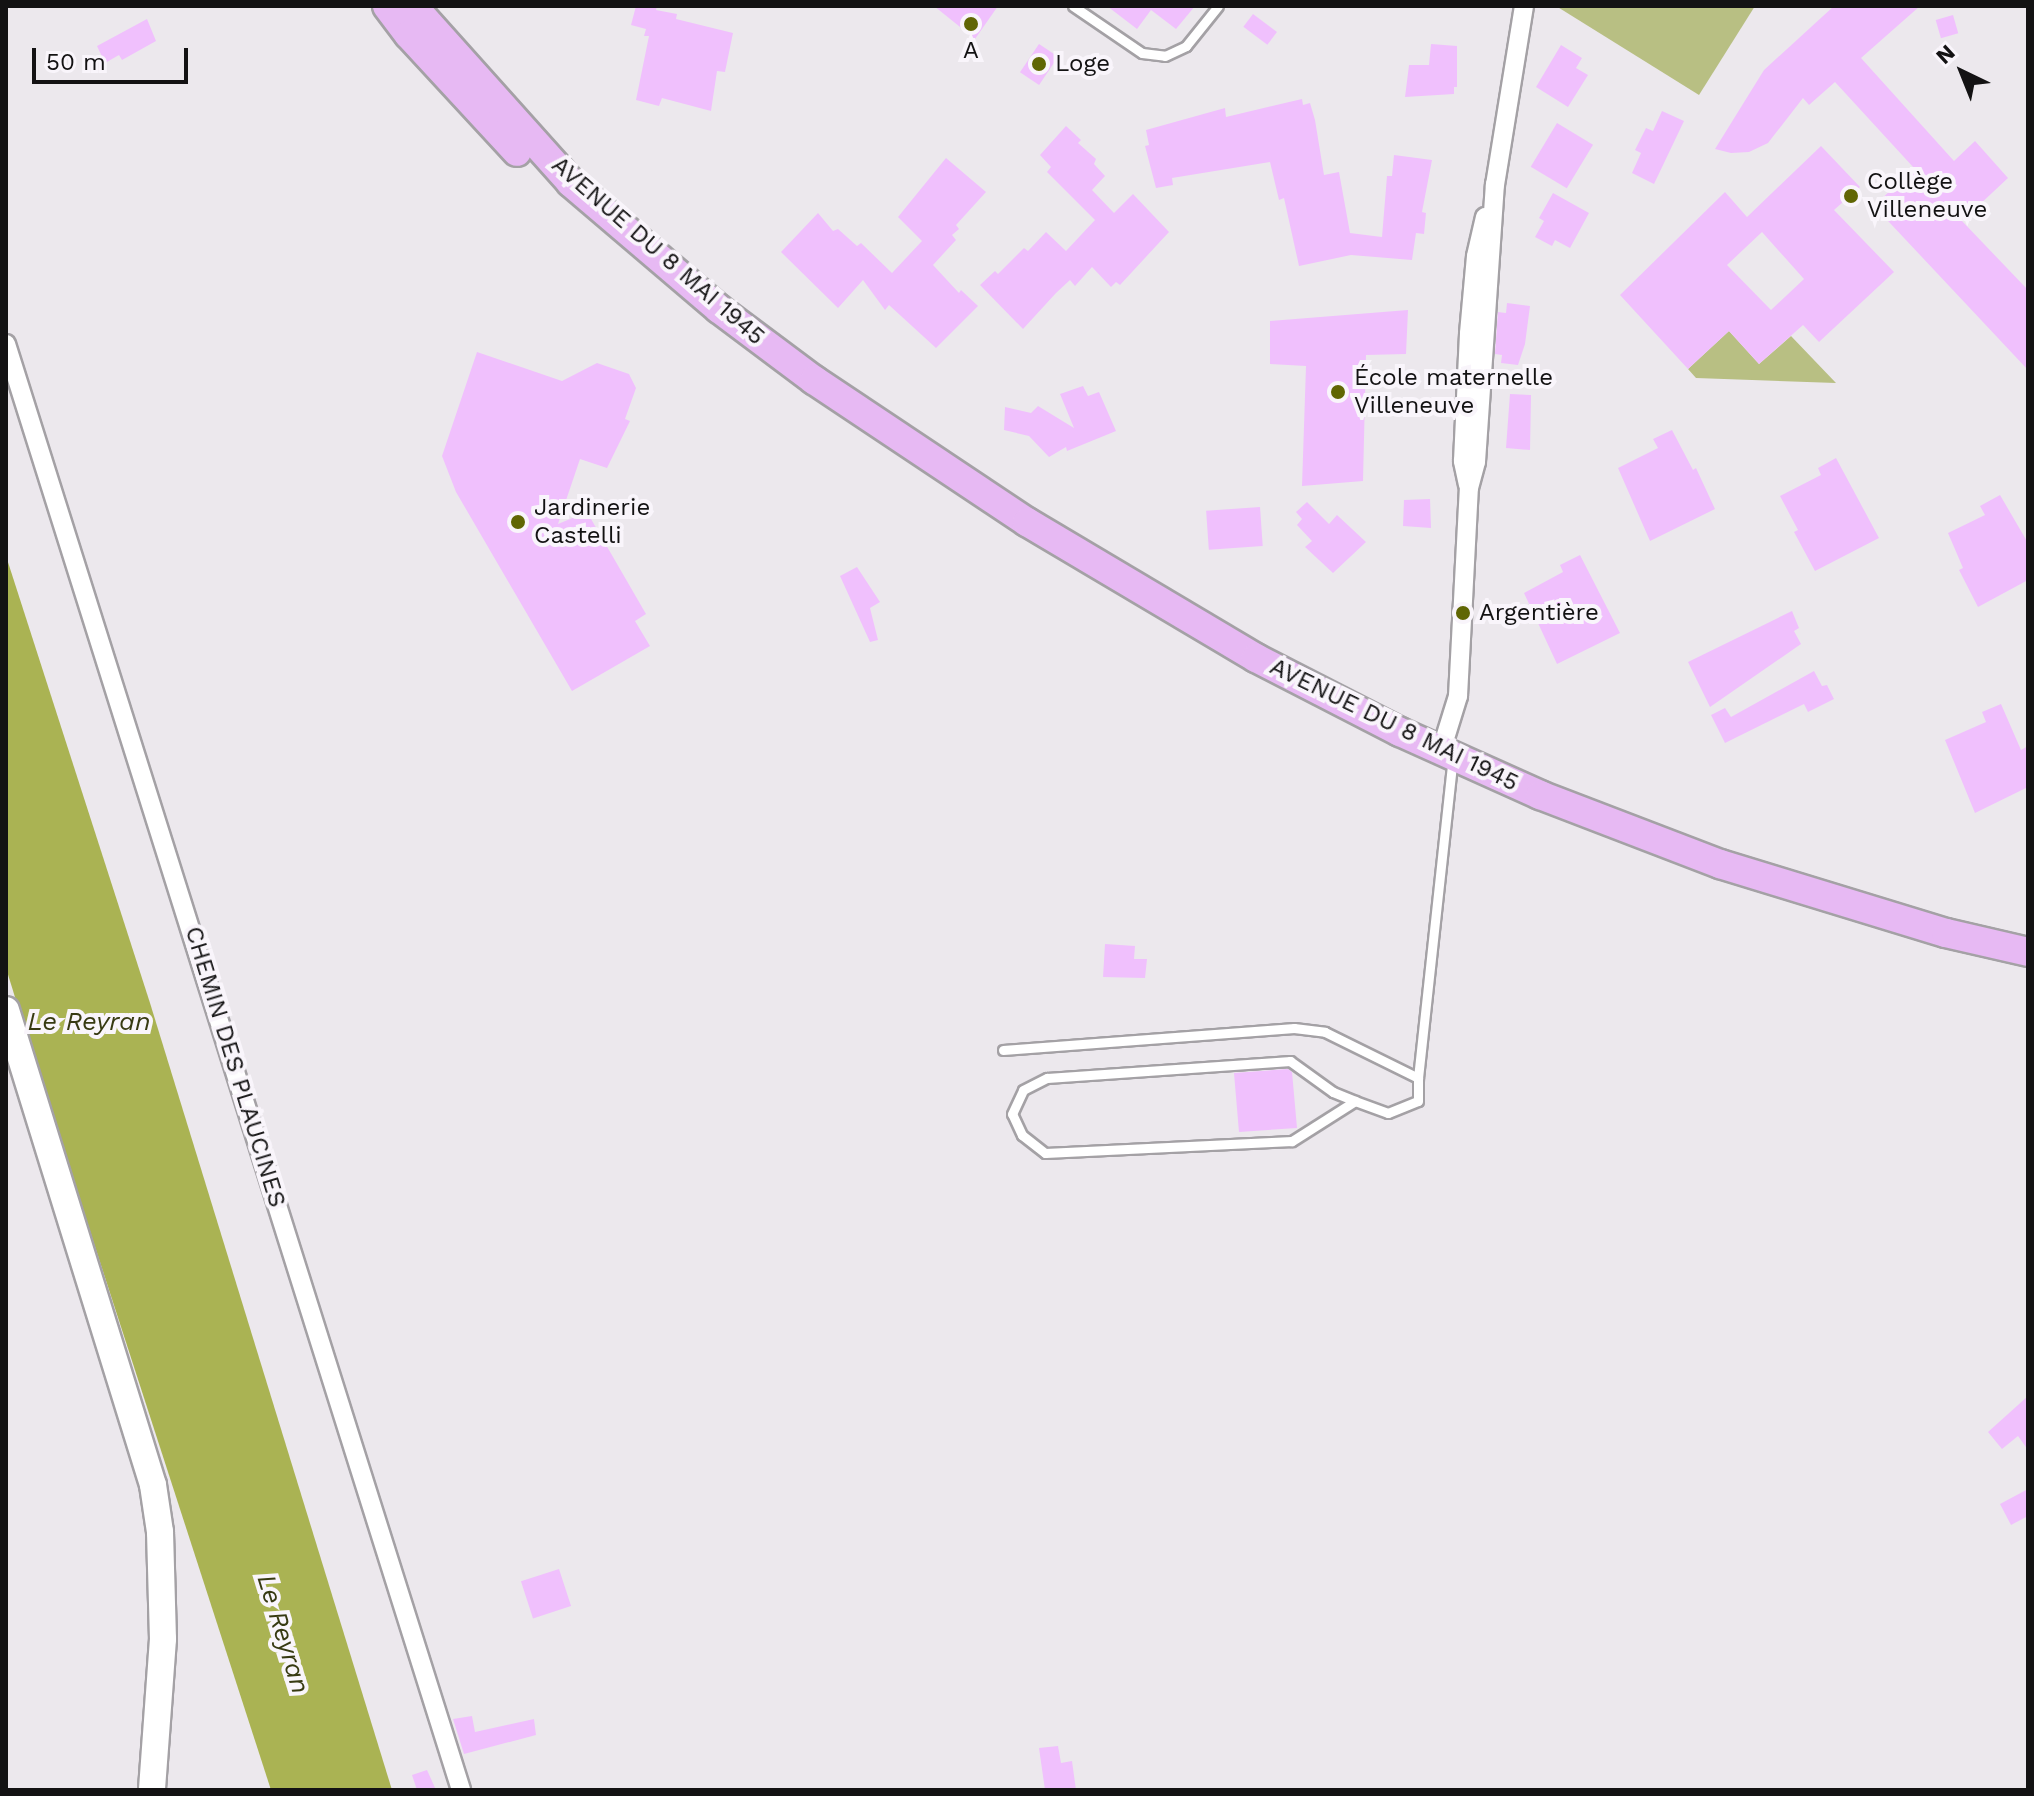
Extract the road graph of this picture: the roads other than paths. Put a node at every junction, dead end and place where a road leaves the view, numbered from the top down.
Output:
1 (387, 6) edge
2 (413, 6) edge
3 (1073, 6) edge
4 (1218, 6) edge
5 (1524, 6) edge
6 (6, 344) edge
7 (814, 380) junction
8 (1447, 754) junction
9 (2028, 952) edge
10 (6, 1010) edge
11 (1003, 1050) dead end
12 (1418, 1078) junction
13 (1355, 1101) junction
14 (152, 1790) edge
15 (461, 1790) edge

1 - 7 main road, AVENUE DU 8 MAI 1945
2 - 7 main road, AVENUE DU 8 MAI 1945
3 - 4 lane
5 - 8 street
6 - 15 street, CHEMIN DES PLAUCINES
7 - 8 main road, AVENUE DU 8 MAI 1945
8 - 9 main road, AVENUE DU 8 MAI 1945
8 - 12 lane
10 - 14 main road
11 - 12 lane
12 - 13 lane
13 - 13 lane

